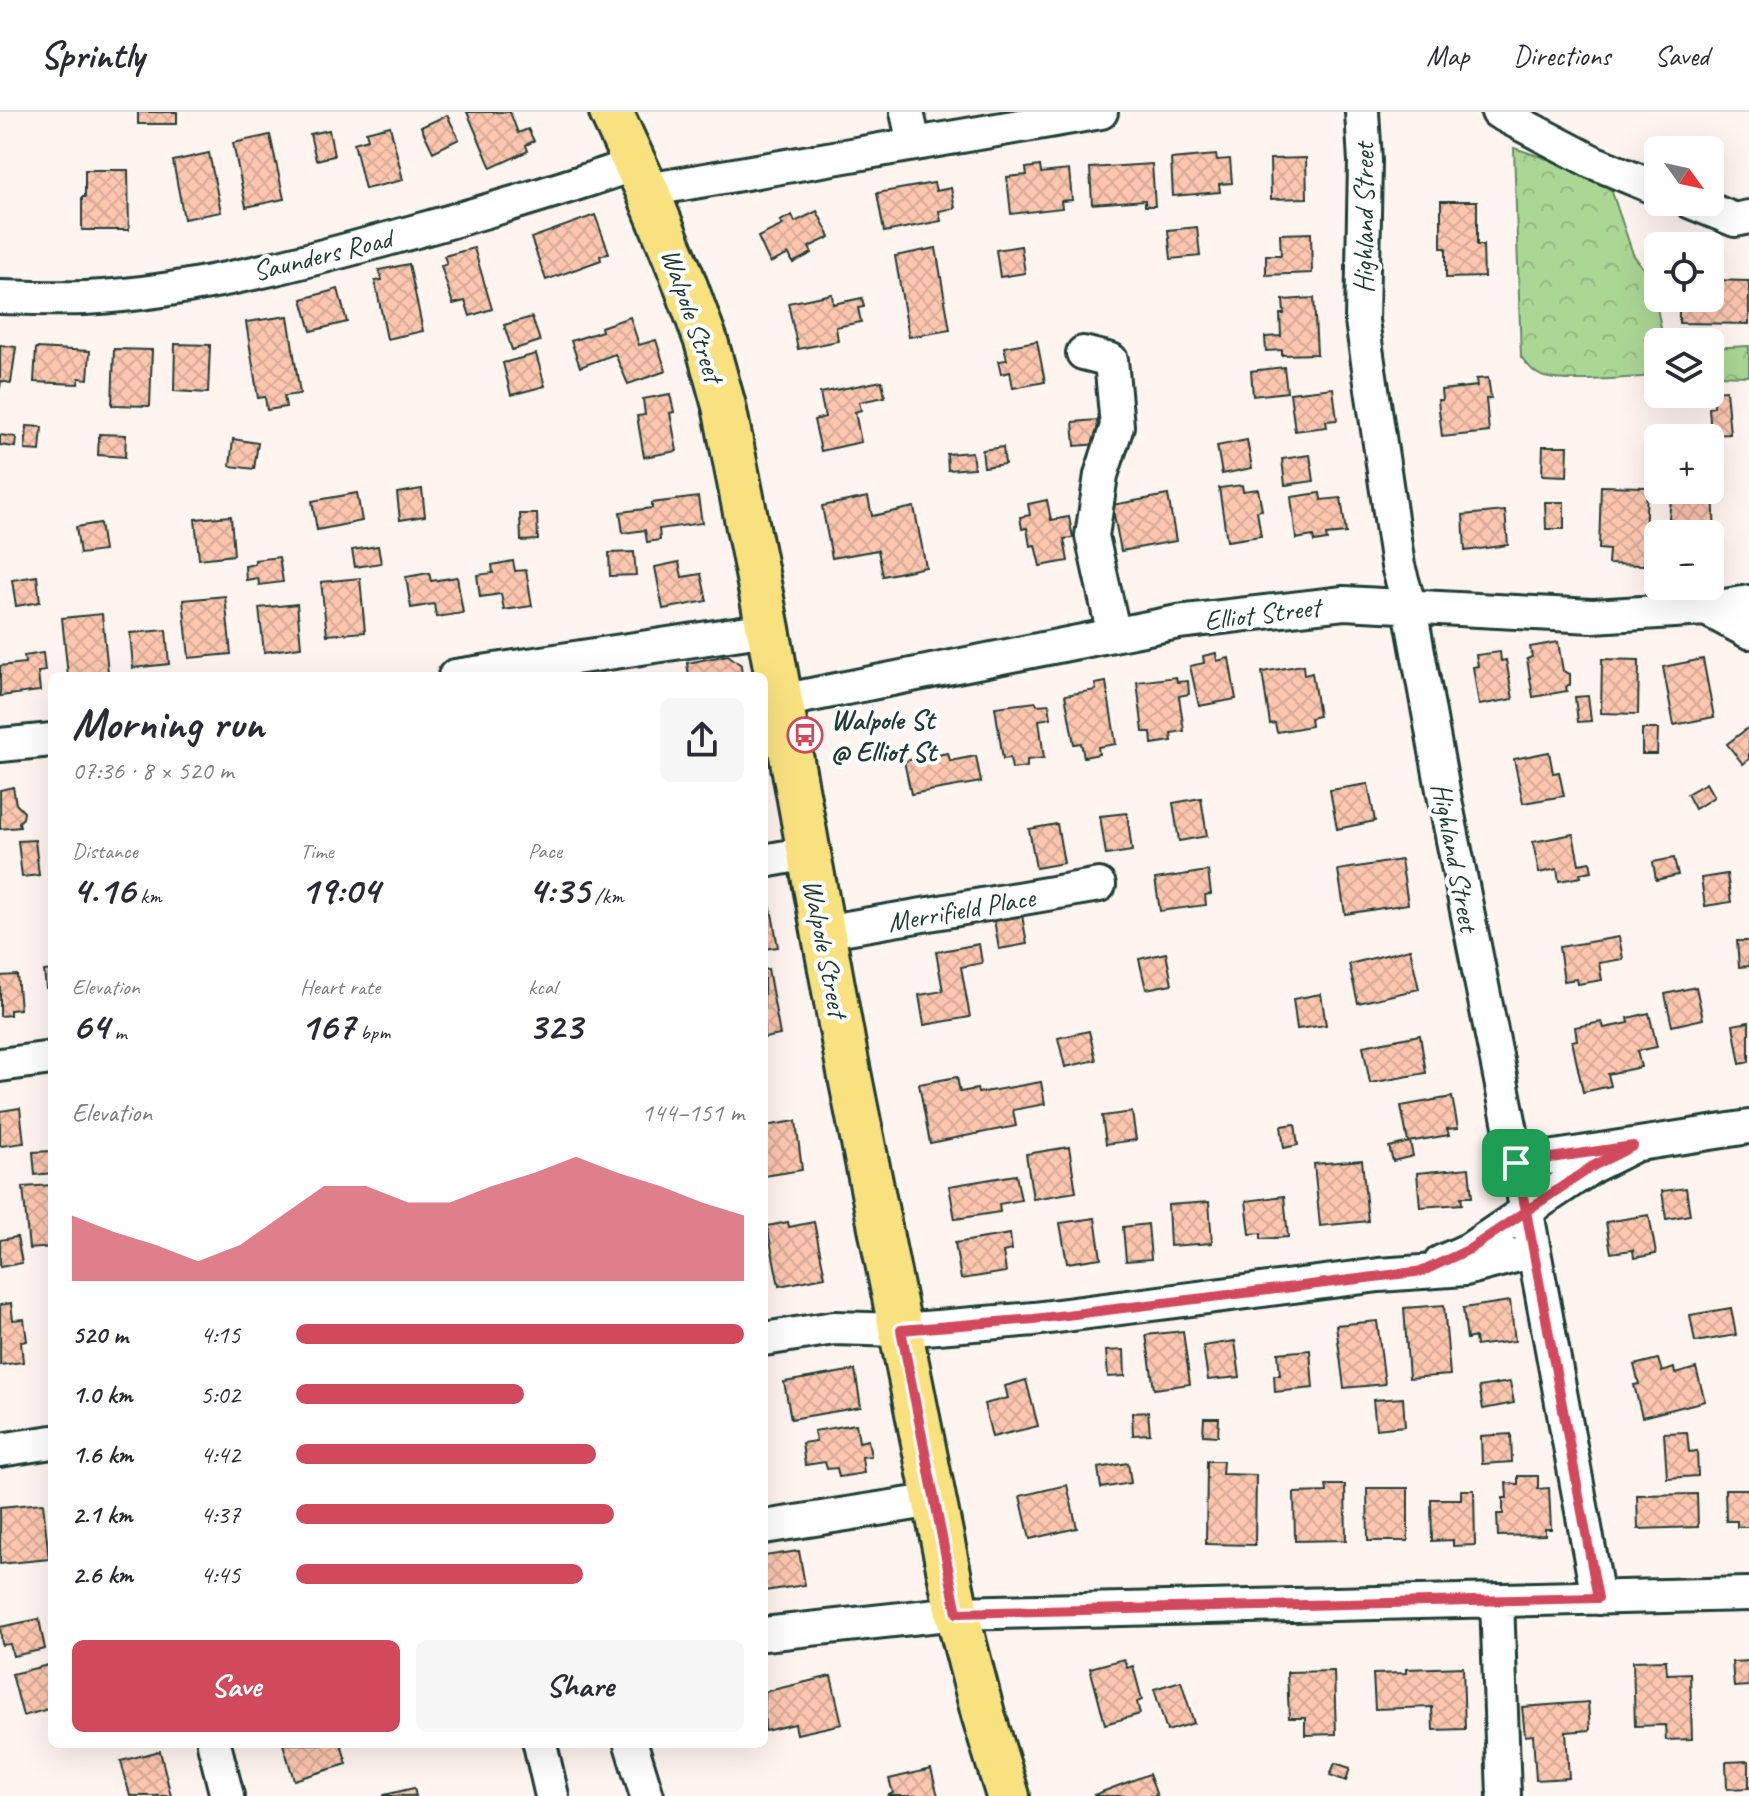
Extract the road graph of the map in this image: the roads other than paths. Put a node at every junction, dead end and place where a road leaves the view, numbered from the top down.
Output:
1 (611, 112) edge
2 (907, 112) edge
3 (1101, 112) edge
4 (1362, 112) edge
5 (1498, 112) edge
6 (914, 144) junction
7 (641, 177) junction
8 (1644, 183) edge
9 (1724, 216) edge
10 (1749, 217) edge
11 (0, 297) edge
12 (1083, 353) dead end
13 (1749, 602) edge
14 (1410, 608) junction
15 (1706, 609) junction
16 (768, 629) junction
17 (1749, 632) edge
18 (1114, 635) junction
19 (482, 672) edge
20 (781, 701) junction
21 (48, 740) edge
22 (0, 745) edge
23 (808, 853) junction
24 (768, 860) edge
25 (1099, 885) dead end
26 (823, 932) junction
27 (48, 1059) edge
28 (0, 1065) edge
29 (1749, 1127) edge
30 (1633, 1146) junction
31 (1516, 1163) junction
32 (1526, 1211) junction
33 (1534, 1251) junction
34 (1423, 1271) junction
35 (901, 1330) junction
36 (768, 1338) edge
37 (48, 1443) edge
38 (0, 1450) edge
39 (935, 1500) junction
40 (768, 1526) edge
41 (1749, 1594) edge
42 (1598, 1598) junction
43 (1497, 1600) junction
44 (957, 1613) junction
45 (768, 1634) edge
46 (215, 1748) edge
47 (541, 1748) edge
48 (632, 1748) edge
49 (227, 1796) edge
50 (552, 1796) edge
51 (647, 1796) edge
52 (1008, 1796) edge
53 (1504, 1796) edge

1 - 7 main road, Walpole Street
2 - 6 street
3 - 6 street, Saunders Road
4 - 14 street, Highland Street
5 - 8 street
6 - 7 street, Saunders Road
7 - 11 street, Saunders Road
7 - 16 main road, Walpole Street
9 - 10 street
12 - 18 street
13 - 15 street, Elliot Street
14 - 15 street, Elliot Street
14 - 18 street, Elliot Street
14 - 31 street, Highland Street
15 - 17 street
16 - 19 street
16 - 20 main road, Walpole Street
18 - 20 street, Elliot Street
20 - 23 main road, Walpole Street
21 - 22 street
23 - 24 street
23 - 26 main road, Walpole Street
25 - 26 street, Merrifield Place
26 - 35 main road, Walpole Street
27 - 28 street
29 - 30 street
30 - 31 street
30 - 32 street
31 - 32 street, Highland Street
32 - 33 street, Highland Street
32 - 34 street
33 - 34 street
33 - 42 street, Highland Street
34 - 35 street
35 - 36 street
35 - 39 main road, Walpole Street
37 - 38 street
39 - 40 street
39 - 44 main road, Walpole Street
41 - 42 street
42 - 43 street
43 - 44 street
43 - 53 street
44 - 45 street
44 - 52 main road, Walpole Street
46 - 49 street
47 - 50 street
48 - 51 street

